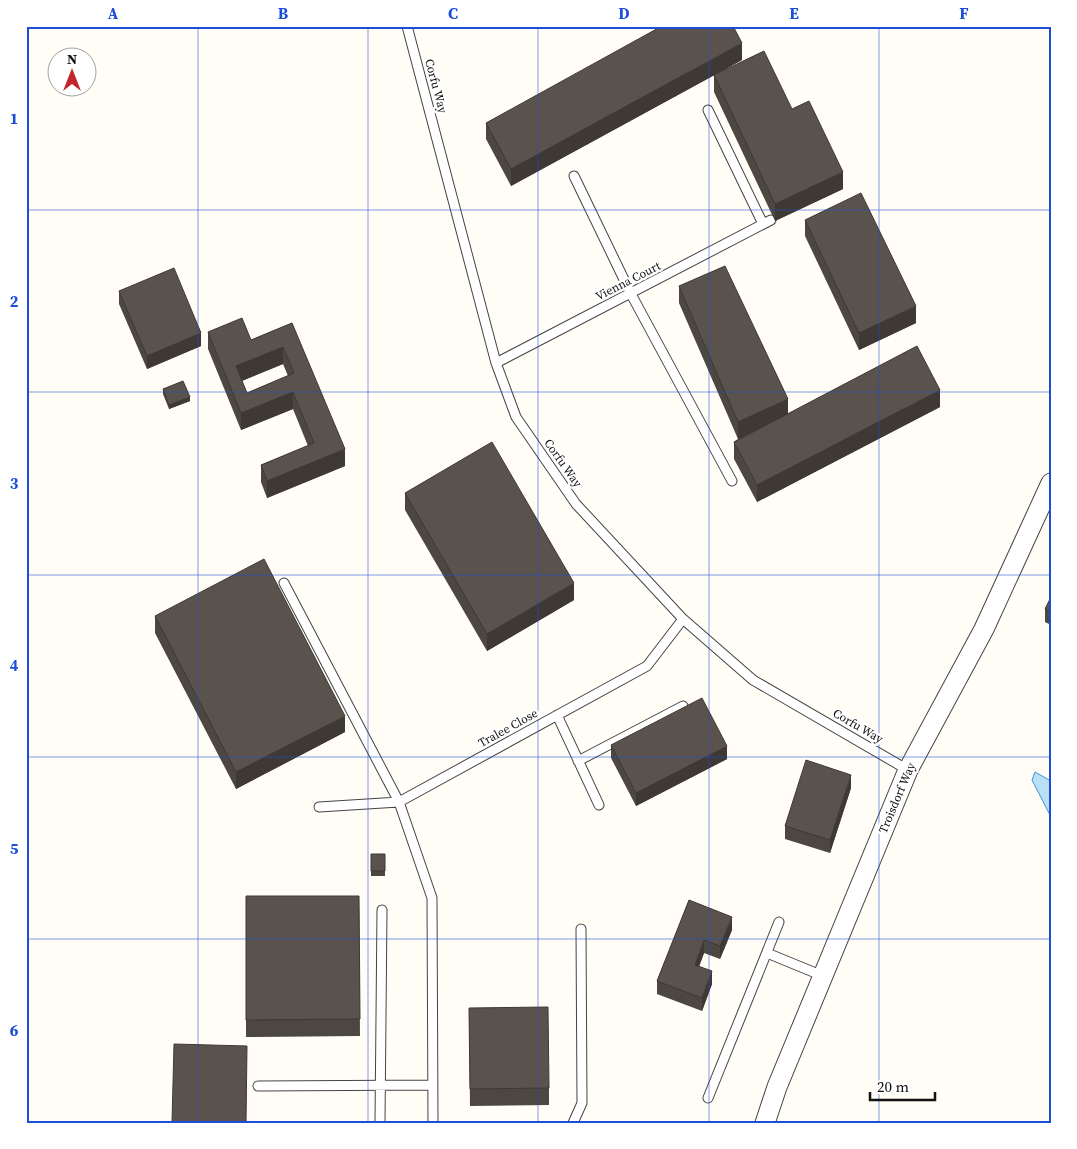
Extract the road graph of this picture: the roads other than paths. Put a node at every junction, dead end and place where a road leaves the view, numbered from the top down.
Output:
1 (407, 26) edge
2 (708, 110) dead end
3 (574, 176) dead end
4 (631, 294) junction
5 (496, 363) junction
6 (732, 481) dead end
7 (1051, 484) edge
8 (284, 583) dead end
9 (683, 619) junction
10 (683, 706) edge
11 (557, 715) junction
12 (578, 760) junction
13 (908, 770) junction
14 (399, 802) junction
15 (599, 805) dead end
16 (319, 807) dead end
17 (382, 910) dead end
18 (779, 922) dead end
19 (581, 929) dead end
20 (767, 953) junction
21 (823, 976) junction
22 (433, 1085) junction
23 (258, 1086) dead end
24 (381, 1086) junction
25 (708, 1098) dead end
26 (380, 1123) edge
27 (433, 1123) edge
28 (573, 1123) edge
29 (765, 1123) edge

1 - 5 lane, Corfu Way
2 - 4 lane, Vienna Court
3 - 4 lane
4 - 5 lane, Vienna Court
4 - 6 lane
5 - 9 lane, Corfu Way
7 - 13 street, Troisdorf Way
8 - 14 lane
9 - 11 lane, Tralee Close
9 - 13 lane, Corfu Way
10 - 12 lane
11 - 12 lane
11 - 14 lane, Tralee Close
12 - 15 lane
13 - 21 street, Troisdorf Way
14 - 16 lane, Tralee Close
14 - 22 lane
17 - 24 lane
18 - 20 lane
19 - 28 lane
20 - 21 lane
20 - 25 lane
21 - 29 street, Troisdorf Way
22 - 24 lane
22 - 27 lane
23 - 24 lane
24 - 26 lane

